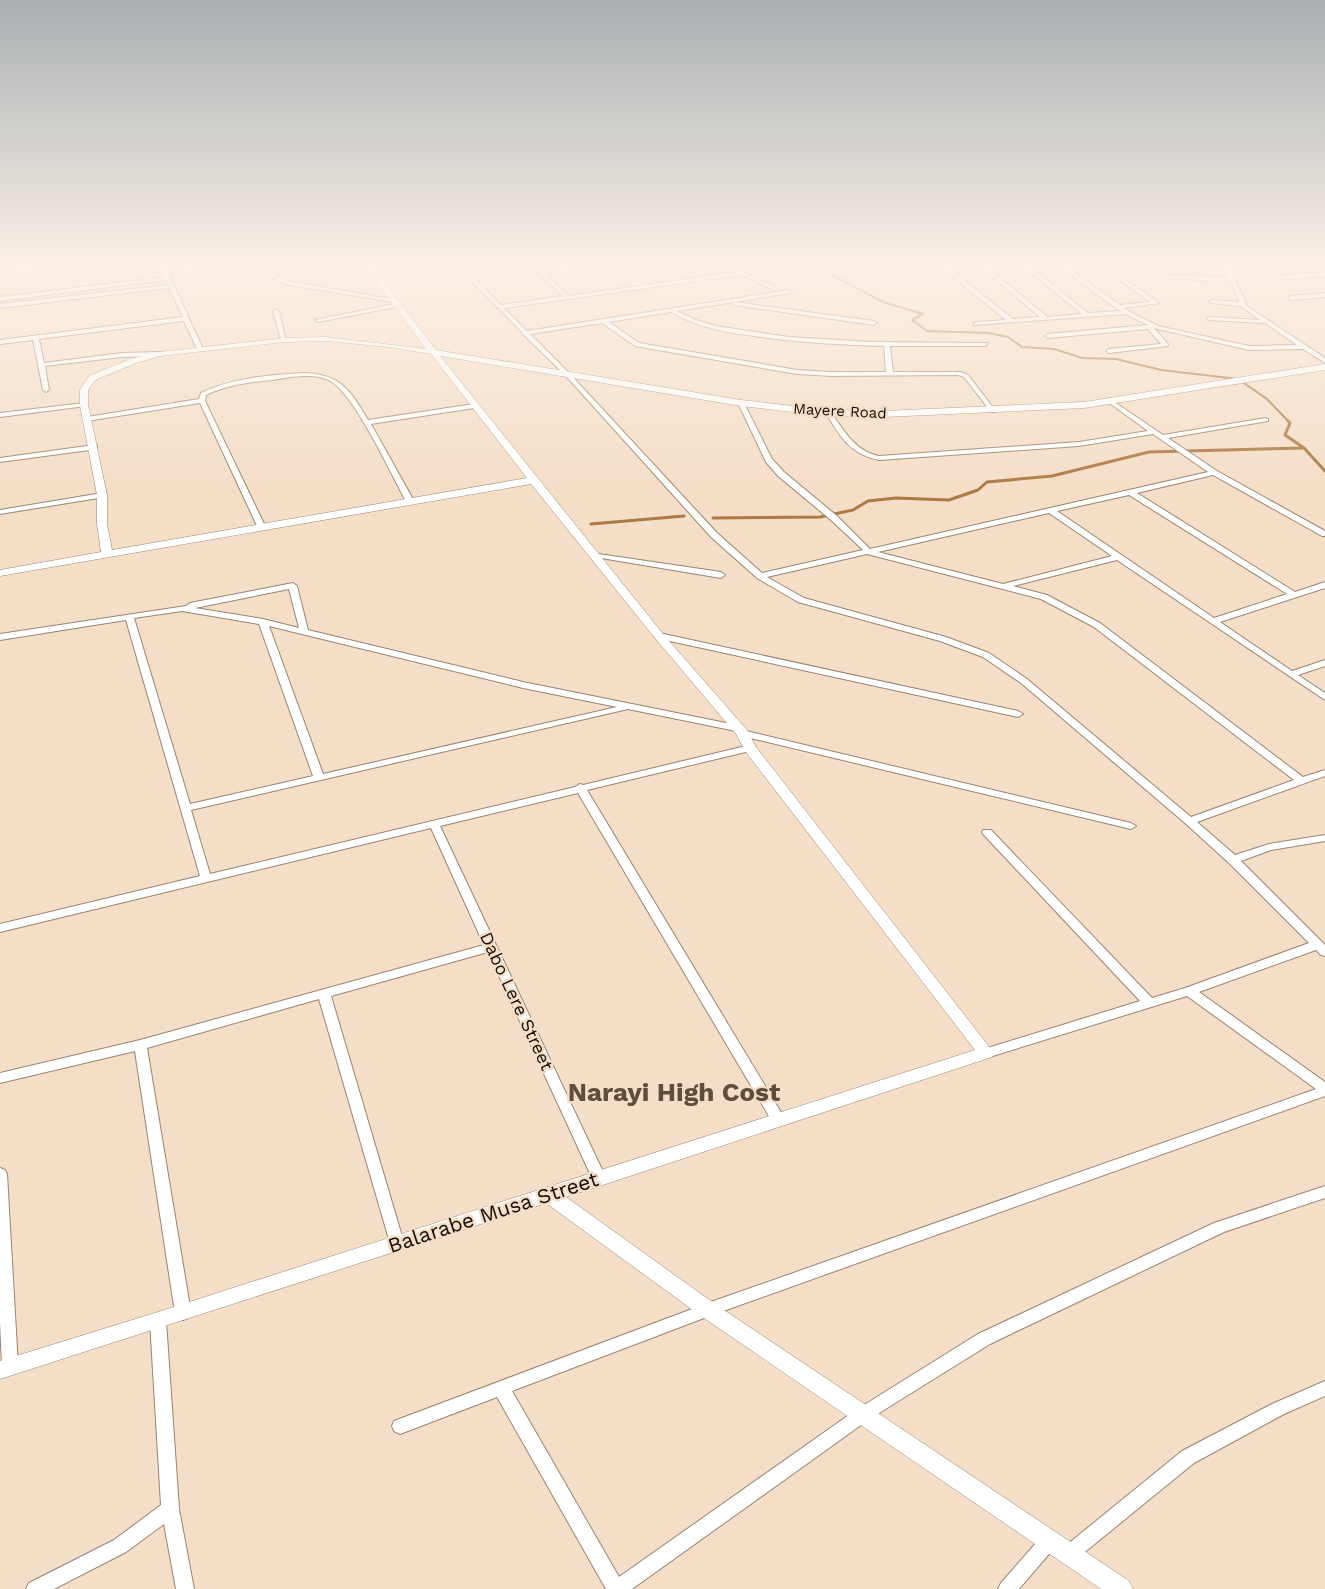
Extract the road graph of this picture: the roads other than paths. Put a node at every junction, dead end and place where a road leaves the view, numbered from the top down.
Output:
1 (20, 339) edge
2 (36, 339) edge
3 (195, 339) edge
4 (424, 339) edge
5 (530, 339) edge
6 (632, 339) edge
7 (792, 339) edge
8 (1161, 339) edge
9 (1208, 339) edge
10 (1293, 339) edge
11 (284, 340) joint
12 (0, 342) edge
13 (985, 344) dead end
14 (887, 346) junction
15 (1305, 347) junction
16 (200, 349) junction
17 (1109, 351) dead end
18 (435, 353) junction
19 (160, 354) junction
20 (1325, 361) edge
21 (41, 365) junction
22 (1325, 367) edge
23 (890, 374) junction
24 (568, 375) junction
25 (46, 390) dead end
26 (202, 401) junction
27 (1110, 401) junction
28 (741, 403) junction
29 (84, 405) junction
30 (474, 406) junction
31 (993, 411) junction
32 (829, 413) junction
33 (0, 415) edge
34 (87, 419) junction
35 (1266, 420) dead end
36 (365, 423) junction
37 (1155, 432) junction
38 (1162, 437) junction
39 (93, 447) junction
40 (0, 460) edge
41 (1214, 473) junction
42 (535, 480) junction
43 (1132, 493) junction
44 (102, 495) junction
45 (410, 501) junction
46 (1050, 510) junction
47 (0, 512) edge
48 (262, 528) junction
49 (1325, 534) edge
50 (869, 552) junction
51 (107, 555) junction
52 (595, 555) junction
53 (1118, 557) junction
54 (0, 573) edge
55 (721, 575) dead end
56 (760, 576) junction
57 (1325, 585) edge
58 (1002, 586) junction
59 (1294, 595) junction
60 (182, 608) junction
61 (129, 616) junction
62 (1213, 621) junction
63 (263, 622) junction
64 (304, 632) junction
65 (659, 636) junction
66 (0, 637) edge
67 (1325, 663) edge
68 (1291, 674) junction
69 (1325, 698) edge
70 (627, 707) junction
71 (1018, 714) dead end
72 (739, 731) junction
73 (750, 748) junction
74 (1325, 773) edge
75 (319, 778) junction
76 (1302, 781) junction
77 (580, 787) junction
78 (187, 808) junction
79 (1189, 821) junction
80 (434, 824) junction
81 (1131, 826) dead end
82 (987, 832) dead end
83 (1325, 838) edge
84 (1233, 860) junction
85 (206, 878) junction
86 (0, 928) edge
87 (492, 947) junction
88 (1321, 948) edge
89 (1189, 991) junction
90 (324, 994) junction
91 (1149, 1003) junction
92 (140, 1045) junction
93 (986, 1053) junction
94 (0, 1078) edge
95 (1325, 1090) edge
96 (778, 1119) junction
97 (0, 1174) edge
98 (599, 1178) junction
99 (1325, 1192) edge
100 (548, 1194) junction
101 (397, 1243) junction
102 (708, 1310) junction
103 (183, 1313) junction
104 (158, 1321) junction
105 (5, 1368) edge
106 (501, 1388) junction
107 (1325, 1388) edge
108 (862, 1415) junction
109 (400, 1426) dead end
110 (170, 1509) junction
111 (1049, 1541) junction
112 (1069, 1554) junction
113 (622, 1588) edge
114 (35, 1589) edge
115 (185, 1589) edge
116 (1007, 1589) edge
117 (1120, 1589) edge

1 - 12 street
2 - 21 street
3 - 16 street
4 - 18 street
5 - 24 street
6 - 23 street
7 - 14 street
8 - 17 street
9 - 15 street
10 - 15 street
11 - 16 street, Mayere Road
11 - 18 street, Mayere Road
13 - 14 street
14 - 23 street
15 - 20 street
16 - 19 street, Mayere Road
18 - 24 street, Mayere Road
18 - 30 street
19 - 21 street
19 - 29 street, Mayere Road
21 - 25 street
22 - 27 street, Mayere Road
23 - 31 street
24 - 28 street, Mayere Road
24 - 56 street
26 - 34 street
26 - 36 street
26 - 48 street
27 - 31 street, Mayere Road
27 - 37 street
28 - 32 street, Mayere Road
28 - 50 street
29 - 33 street
29 - 34 street
30 - 36 street
30 - 42 street
31 - 32 street, Mayere Road
32 - 37 street
34 - 39 street
35 - 38 street
36 - 45 street
37 - 38 street
38 - 41 street
39 - 40 street
39 - 44 street
41 - 43 street
41 - 49 street
42 - 45 street
42 - 52 street
43 - 46 street
43 - 59 street
44 - 47 street
44 - 51 street
45 - 48 street
46 - 50 street
46 - 53 street
48 - 51 street
50 - 56 street
50 - 58 street
51 - 54 street
52 - 55 street
52 - 65 street
53 - 58 street
53 - 62 street
56 - 79 street
57 - 59 street
58 - 76 street
59 - 62 street
60 - 61 street
60 - 63 street
60 - 64 street
61 - 66 street
61 - 78 street
62 - 68 street
63 - 64 street
63 - 75 street
64 - 70 street
65 - 71 street
65 - 72 street
67 - 68 street
68 - 69 street
70 - 72 street
70 - 75 street
72 - 73 street
72 - 81 street
73 - 77 street
73 - 93 street
74 - 76 street
75 - 78 street
76 - 79 street
77 - 80 street
77 - 96 street
78 - 85 street
79 - 84 street
80 - 85 street
80 - 87 street, Dabo Lere Street
82 - 91 street
83 - 84 street
84 - 88 street
85 - 86 street
87 - 90 street
87 - 98 street, Dabo Lere Street
88 - 89 street
89 - 91 street
89 - 95 street
90 - 92 street
90 - 101 street
91 - 93 street
92 - 94 street
92 - 103 street
93 - 96 street, Balarabe Musa Street
95 - 102 street
96 - 98 street, Balarabe Musa Street
97 - 105 street
98 - 100 street, Balarabe Musa Street
99 - 108 street
100 - 101 street, Balarabe Musa Street
100 - 102 street
101 - 103 street, Balarabe Musa Street
102 - 106 street
102 - 108 street
103 - 104 street, Balarabe Musa Street
104 - 105 street, Balarabe Musa Street
104 - 110 street
106 - 109 street
106 - 113 street
107 - 112 street
108 - 111 street
108 - 113 street
110 - 114 street
110 - 115 street
111 - 112 street
111 - 116 street
112 - 117 street

